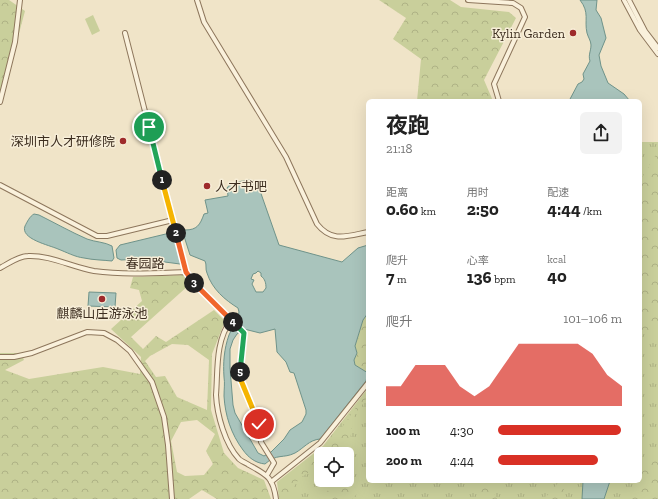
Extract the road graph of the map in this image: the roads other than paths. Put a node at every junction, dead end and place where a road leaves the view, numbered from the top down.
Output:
1 (20, 0) edge
2 (197, 0) edge
3 (468, 0) edge
4 (624, 0) edge
5 (629, 0) edge
6 (125, 33) dead end
7 (658, 48) edge
8 (658, 54) edge
9 (498, 99) edge
10 (0, 102) edge
11 (0, 185) edge
12 (173, 220) junction
13 (366, 232) edge
14 (0, 268) edge
15 (186, 272) junction
16 (231, 320) junction
17 (0, 357) edge
18 (366, 386) edge
19 (267, 475) junction
20 (271, 482) junction
21 (172, 499) edge
22 (276, 499) edge

1 - 10 street
2 - 13 street
3 - 9 street
4 - 8 street
5 - 7 street
6 - 12 street
11 - 12 street
12 - 15 street
14 - 15 street, 春园路
15 - 16 street
16 - 19 street
16 - 19 street
17 - 21 street
18 - 20 street
19 - 20 street
20 - 22 street

